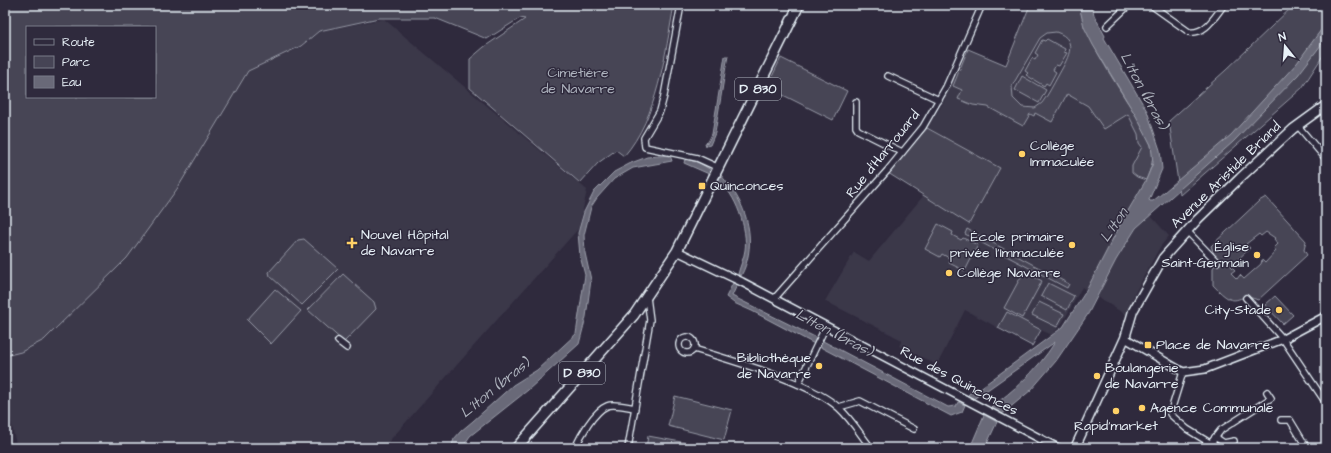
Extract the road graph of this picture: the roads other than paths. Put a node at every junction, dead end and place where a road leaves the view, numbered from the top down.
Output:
1 (681, 5) edge
2 (799, 5) edge
3 (982, 5) edge
4 (1129, 5) edge
5 (1151, 5) edge
6 (1224, 5) edge
7 (1107, 26) dead end
8 (888, 76) dead end
9 (939, 100) junction
10 (856, 102) dead end
11 (1326, 105) edge
12 (1298, 126) junction
13 (902, 152) junction
14 (1326, 159) edge
15 (717, 174) junction
16 (1187, 231) junction
17 (677, 252) junction
18 (1217, 262) dead end
19 (647, 297) junction
20 (1246, 298) dead end
21 (774, 299) junction
22 (1326, 317) edge
23 (826, 326) junction
24 (1125, 338) junction
25 (1283, 339) junction
26 (338, 341) dead end
27 (347, 348) dead end
28 (694, 349) dead end
29 (1183, 372) junction
30 (798, 384) junction
31 (1267, 392) dead end
32 (1326, 403) edge
33 (839, 407) junction
34 (635, 408) junction
35 (1281, 420) dead end
36 (914, 429) dead end
37 (1215, 437) junction
38 (1234, 441) dead end
39 (1211, 443) junction
40 (868, 444) dead end
41 (516, 448) edge
42 (574, 448) edge
43 (628, 448) edge
44 (1058, 448) edge
45 (1074, 448) edge
46 (1218, 448) edge
47 (1307, 448) edge

1 - 15 street
2 - 15 main road, D 830
3 - 9 street, Rue d'Harrouard
4 - 7 street
5 - 6 street
8 - 9 street
9 - 13 street, Rue d'Harrouard
10 - 13 street
11 - 12 main road, Avenue Aristide Briand
12 - 14 street
12 - 16 main road, Avenue Aristide Briand
13 - 21 street, Rue d'Harrouard
15 - 17 main road, D 830
16 - 18 street
16 - 24 main road, Avenue Aristide Briand
17 - 19 main road, D 830
17 - 21 street, Rue des Quinconces
19 - 34 street
19 - 41 main road, D 830
20 - 25 street
21 - 23 street, Rue des Quinconces
22 - 25 street
23 - 30 street
23 - 44 street, Rue des Quinconces
24 - 29 street
24 - 45 main road, Avenue Aristide Briand
25 - 29 street
25 - 32 street
26 - 27 street
28 - 30 street
29 - 39 street
30 - 33 street
31 - 37 street
33 - 36 street
33 - 40 street
34 - 42 street
34 - 43 street
35 - 47 street
37 - 38 street
37 - 39 street
39 - 46 street

